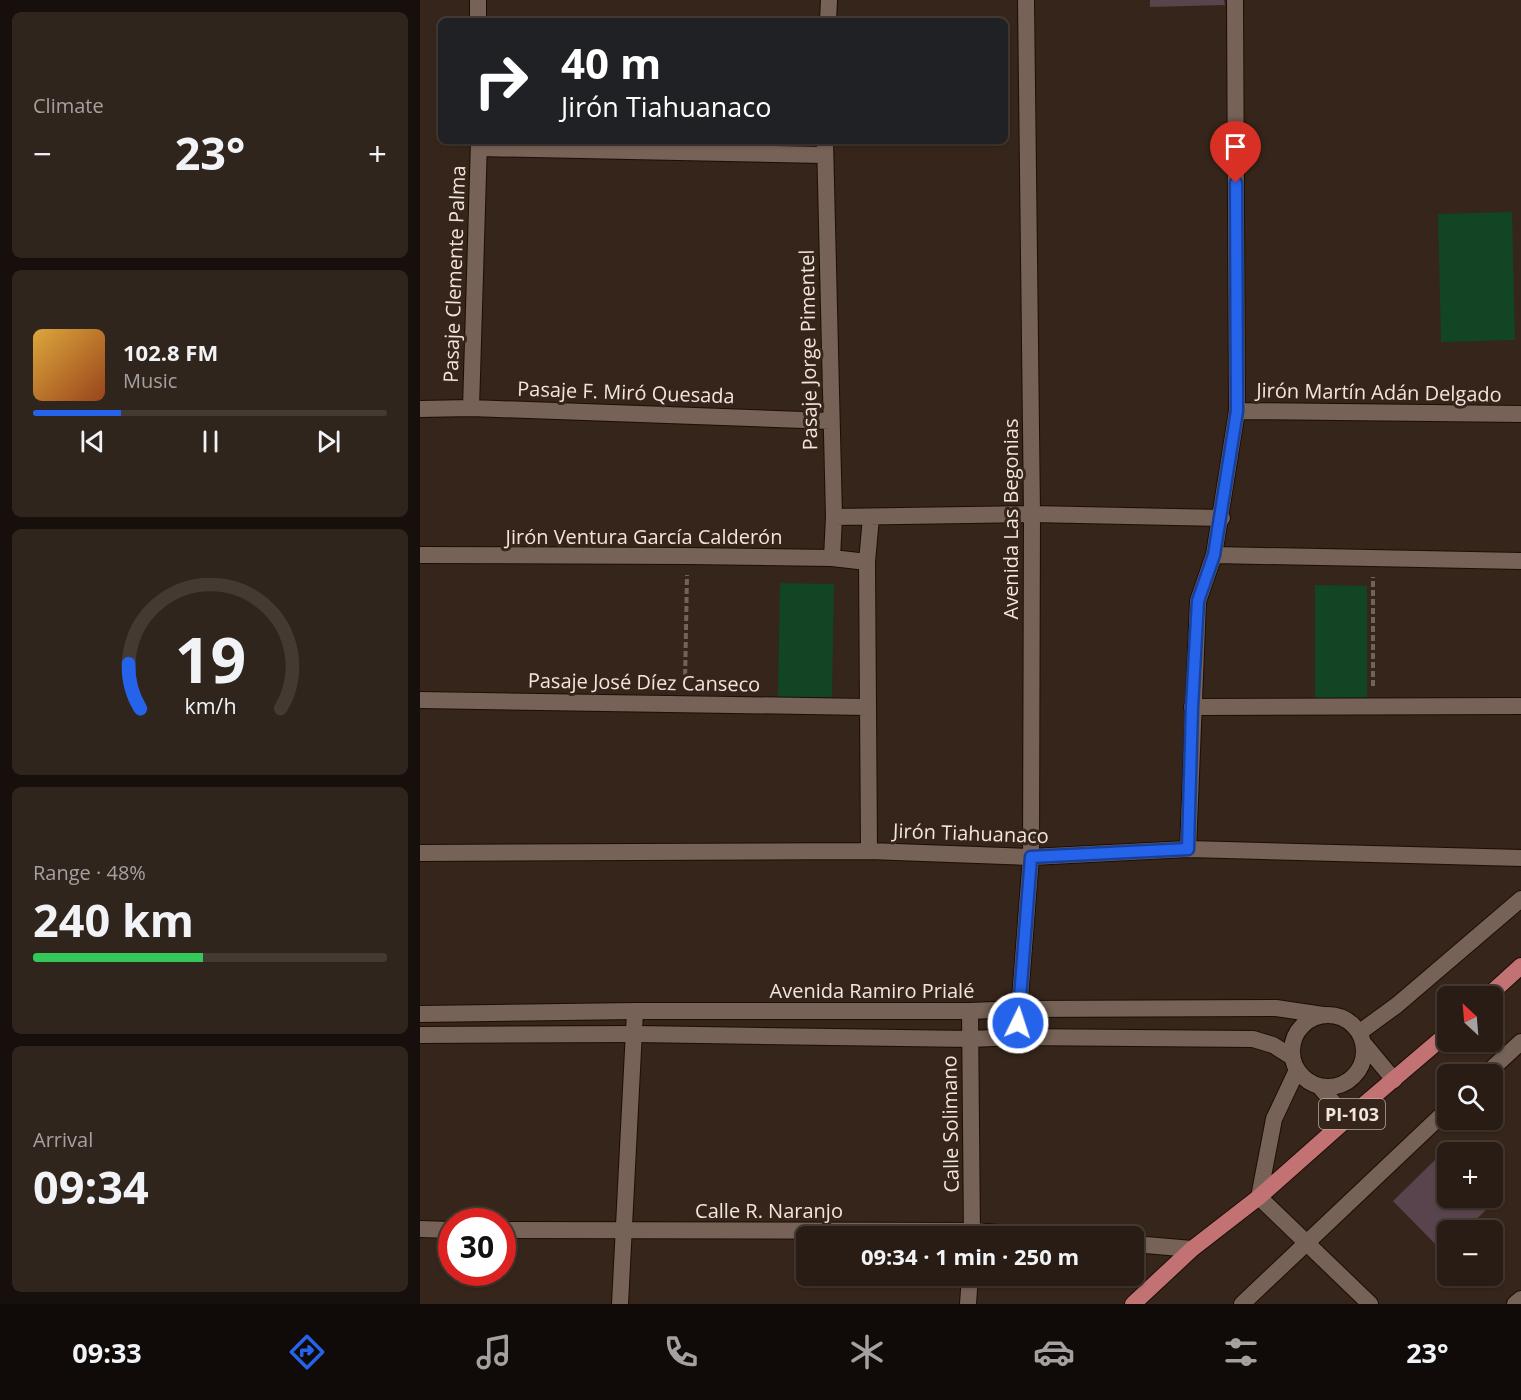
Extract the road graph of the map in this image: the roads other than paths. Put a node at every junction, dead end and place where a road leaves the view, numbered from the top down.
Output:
1 (478, 0) edge
2 (829, 0) edge
3 (1026, 0) edge
4 (1235, 0) edge
5 (478, 18) edge
6 (828, 18) edge
7 (479, 144) edge
8 (824, 148) edge
9 (471, 408) junction
10 (420, 409) edge
11 (1237, 411) junction
12 (1521, 414) edge
13 (830, 421) junction
14 (1032, 514) junction
15 (834, 516) junction
16 (871, 517) junction
17 (1222, 518) junction
18 (420, 555) edge
19 (1214, 555) junction
20 (832, 558) junction
21 (1521, 561) edge
22 (867, 562) junction
23 (420, 700) edge
24 (867, 706) junction
25 (1521, 706) edge
26 (1192, 707) junction
27 (1188, 849) junction
28 (869, 850) junction
29 (420, 853) edge
30 (1031, 857) junction
31 (1521, 858) edge
32 (1521, 899) edge
33 (1521, 966) edge
34 (1499, 986) edge
35 (1018, 1009) junction
36 (634, 1011) junction
37 (970, 1011) junction
38 (420, 1014) edge
39 (1323, 1015) junction
40 (634, 1034) junction
41 (420, 1035) edge
42 (1017, 1037) junction
43 (1362, 1038) junction
44 (970, 1039) junction
45 (1521, 1042) edge
46 (1437, 1043) edge
47 (1295, 1063) junction
48 (1497, 1064) edge
49 (1394, 1080) junction
50 (1320, 1087) junction
51 (1347, 1119) junction
52 (1437, 1119) edge
53 (1259, 1197) junction
54 (973, 1226) edge
55 (420, 1229) edge
56 (438, 1230) edge
57 (516, 1230) edge
58 (623, 1232) junction
59 (796, 1232) edge
60 (1306, 1242) junction
61 (1144, 1245) edge
62 (1192, 1249) junction
63 (969, 1286) edge
64 (1521, 1299) edge
65 (620, 1304) edge
66 (968, 1304) edge
67 (1133, 1304) edge
68 (1242, 1304) edge
69 (1370, 1304) edge
70 (1515, 1304) edge

1 - 5 street
2 - 6 street
3 - 14 street, Avenida Las Begonias
4 - 11 street
7 - 8 street
7 - 9 street, Pasaje Clemente Palma
8 - 13 street, Pasaje Jorge Pimentel
9 - 10 street, Pasaje F. Miró Quesada
9 - 13 street, Pasaje F. Miró Quesada
11 - 12 street, Jirón Martín Adán Delgado
11 - 17 street
13 - 15 street, Pasaje Jorge Pimentel
14 - 16 street
14 - 17 street
14 - 30 street, Avenida Las Begonias
15 - 16 street
15 - 20 street, Pasaje Jorge Pimentel
16 - 22 street
17 - 19 street
18 - 20 street, Jirón Ventura García Calderón
19 - 21 street
19 - 26 street
20 - 22 street, Jirón Ventura García Calderón
22 - 24 street
23 - 24 street, Pasaje José Díez Canseco
24 - 28 street
25 - 26 street
26 - 27 street
27 - 30 street, Jirón Tiahuanaco
27 - 31 street, Jirón Tiahuanaco
28 - 29 street, Jirón Tiahuanaco
28 - 30 street, Jirón Tiahuanaco
30 - 35 street, Avenida Las Begonias
32 - 43 street
33 - 34 main road
35 - 37 street, Avenida Ramiro Prialé
35 - 39 street, Avenida Ramiro Prialé
35 - 42 street, Avenida Las Begonias
36 - 37 street, Avenida Ramiro Prialé
36 - 38 street, Avenida Ramiro Prialé
36 - 40 street
37 - 44 street, Calle Solimano
39 - 43 street
39 - 47 street
40 - 41 street
40 - 44 street
40 - 58 street
42 - 44 street
42 - 47 street
43 - 49 street
43 - 50 street
44 - 54 street, Calle Solimano
45 - 48 street
46 - 49 main road, PI-103
47 - 50 street
47 - 53 street
49 - 51 main road, PI-103
50 - 51 street
51 - 53 main road, PI-103
52 - 60 street
53 - 60 street
53 - 62 main road, PI-103
55 - 56 street
57 - 58 street, Calle R. Naranjo
58 - 59 street, Calle R. Naranjo
58 - 65 street
60 - 68 street
60 - 69 street
61 - 62 street
62 - 67 main road, PI-103
63 - 66 street
64 - 70 street

